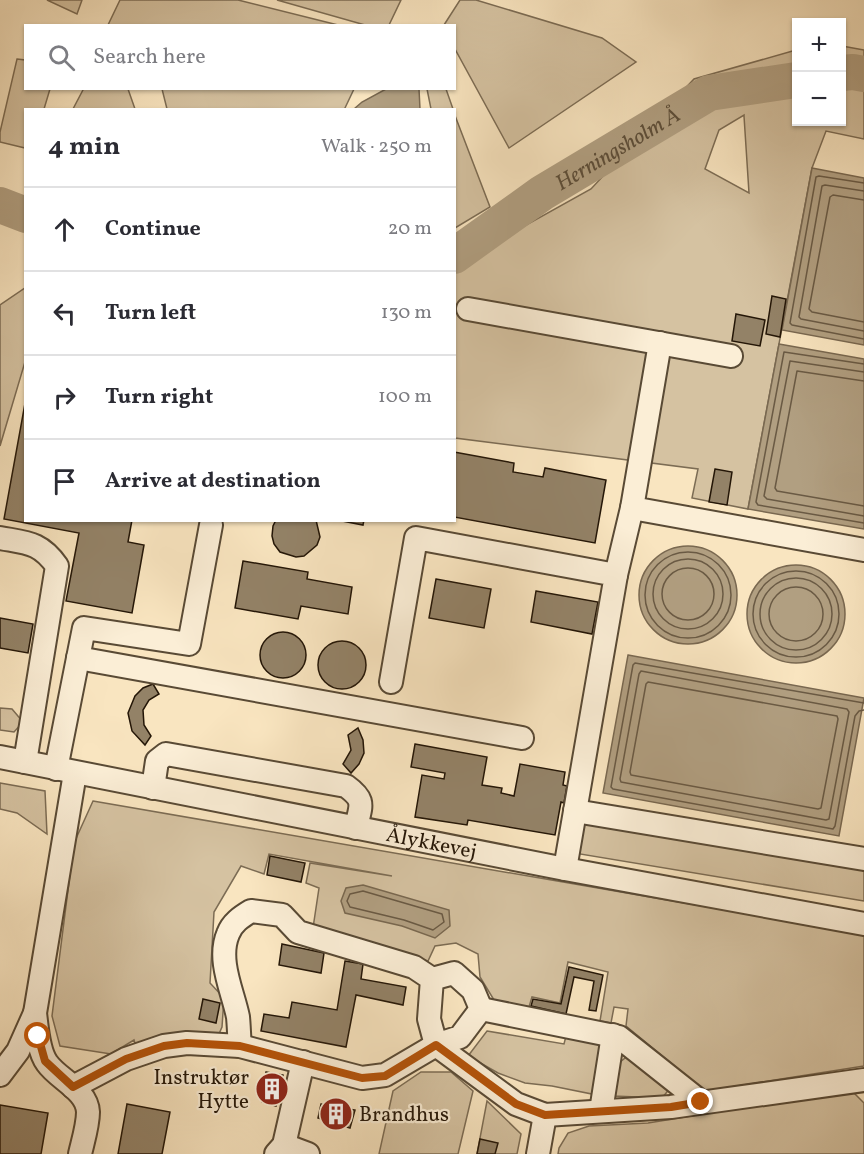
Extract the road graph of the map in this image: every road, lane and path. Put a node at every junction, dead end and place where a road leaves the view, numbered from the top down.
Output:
1 (468, 309) dead end
2 (660, 343) junction
3 (731, 356) dead end
4 (632, 508) junction
5 (211, 525) dead end
6 (0, 538) edge
7 (864, 550) edge
8 (616, 575) junction
9 (78, 658) junction
10 (391, 682) dead end
11 (522, 738) dead end
12 (0, 757) edge
13 (25, 762) junction
14 (66, 771) junction
15 (153, 788) junction
16 (575, 811) junction
17 (356, 828) junction
18 (864, 859) edge
19 (565, 869) junction
20 (864, 924) edge
21 (432, 979) junction
22 (481, 1009) junction
23 (35, 1013) junction
24 (613, 1035) junction
25 (436, 1045) junction
26 (240, 1046) junction
27 (303, 1062) junction
28 (0, 1075) edge
29 (864, 1080) edge
30 (73, 1087) junction
31 (701, 1102) junction
32 (601, 1111) junction
33 (545, 1115) junction
34 (280, 1149) edge
35 (80, 1154) edge
36 (308, 1154) edge
37 (538, 1154) edge

1 - 2 street
2 - 3 street
2 - 4 street
4 - 7 street
4 - 8 street
5 - 9 street
6 - 13 street
8 - 10 street
8 - 16 street
9 - 11 street
9 - 14 street
12 - 13 street, Ålykkevej
13 - 14 street, Ålykkevej
14 - 15 street, Ålykkevej
14 - 23 street
15 - 17 street, Ålykkevej
15 - 17 street
16 - 18 street
16 - 19 street
17 - 19 street, Ålykkevej
19 - 20 street, Ålykkevej
21 - 22 street
21 - 25 street
21 - 26 street
22 - 24 street
22 - 25 street
23 - 28 street
23 - 30 street
24 - 31 street
24 - 32 street
25 - 27 street
25 - 33 street
26 - 27 street
26 - 30 street
27 - 34 street
29 - 31 street
30 - 35 street
31 - 32 street
32 - 33 street
33 - 37 street
34 - 36 street

